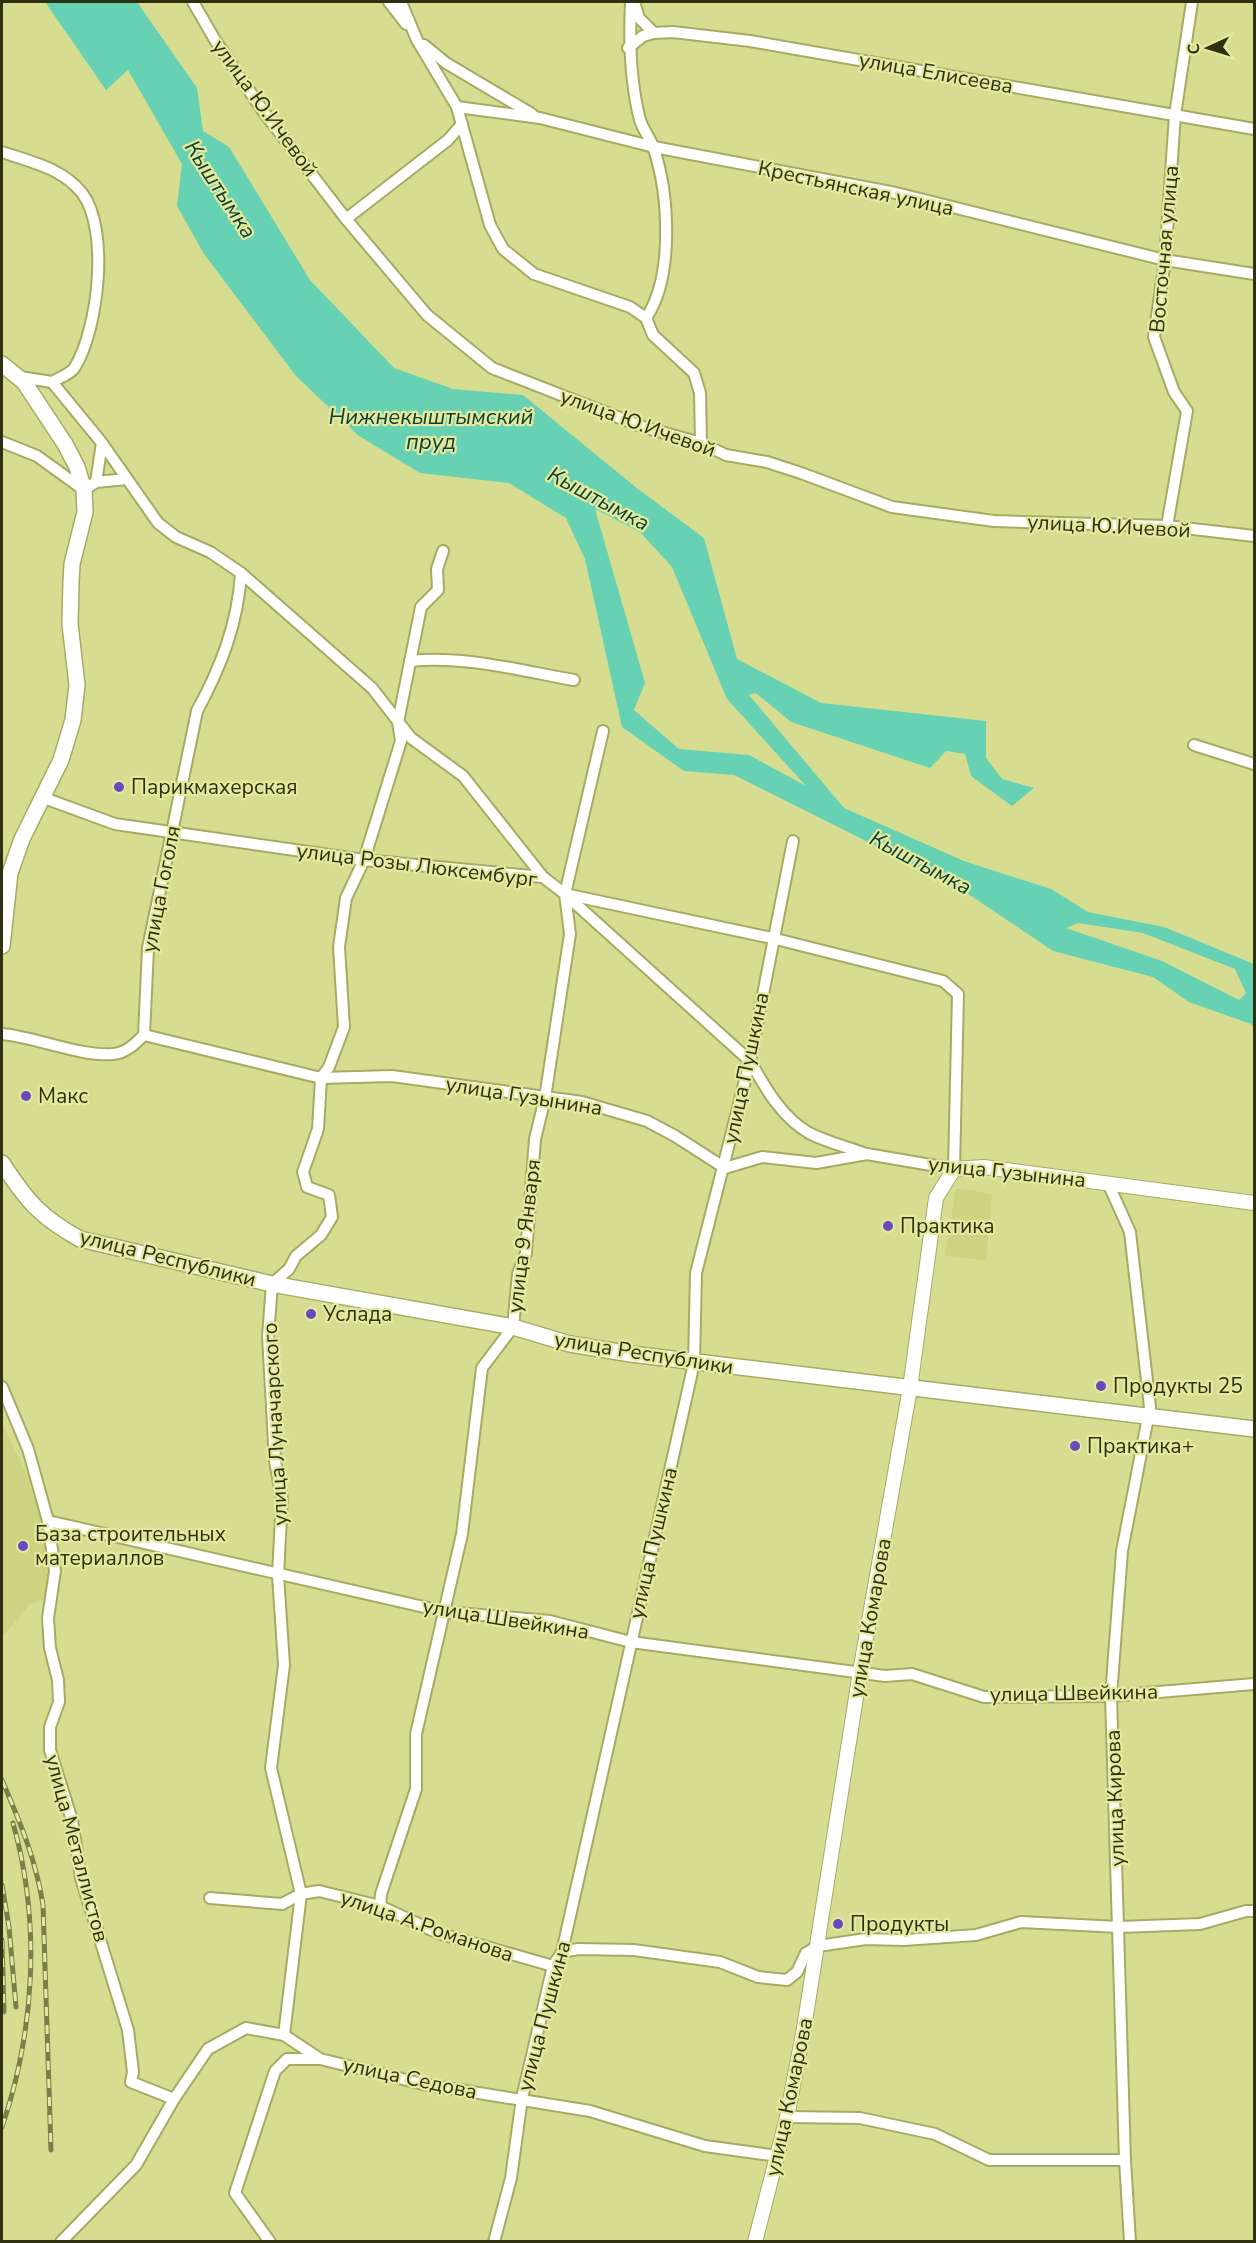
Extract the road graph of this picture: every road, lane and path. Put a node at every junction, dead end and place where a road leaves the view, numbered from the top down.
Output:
1 (193, 2) edge
2 (389, 2) edge
3 (401, 2) edge
4 (632, 2) edge
5 (1192, 2) edge
6 (654, 33) junction
7 (417, 40) junction
8 (628, 48) junction
9 (457, 107) junction
10 (1175, 115) junction
11 (540, 118) junction
12 (462, 124) junction
13 (1254, 129) edge
14 (654, 147) junction
15 (2, 152) edge
16 (346, 219) junction
17 (1165, 260) junction
18 (1254, 274) edge
19 (646, 318) junction
20 (2, 364) edge
21 (20, 377) junction
22 (52, 382) junction
23 (2, 442) edge
24 (102, 443) junction
25 (701, 443) junction
26 (127, 480) junction
27 (90, 486) junction
28 (1167, 526) junction
29 (1254, 536) edge
30 (443, 550) dead end
31 (241, 573) junction
32 (410, 660) junction
33 (574, 680) dead end
34 (398, 722) junction
35 (603, 731) dead end
36 (1194, 745) dead end
37 (1254, 765) edge
38 (44, 798) junction
39 (172, 831) junction
40 (793, 841) dead end
41 (364, 860) junction
42 (543, 877) junction
43 (565, 894) junction
44 (772, 938) junction
45 (2, 946) edge
46 (2, 1034) edge
47 (144, 1035) junction
48 (750, 1061) junction
49 (321, 1078) junction
50 (545, 1098) junction
51 (867, 1154) junction
52 (2, 1163) edge
53 (725, 1168) junction
54 (954, 1169) junction
55 (1108, 1183) junction
56 (1254, 1203) edge
57 (272, 1284) junction
58 (513, 1327) junction
59 (693, 1363) junction
60 (2, 1387) edge
61 (910, 1388) junction
62 (1148, 1417) junction
63 (1254, 1430) edge
64 (48, 1521) junction
65 (278, 1575) junction
66 (446, 1612) junction
67 (631, 1642) junction
68 (860, 1672) junction
69 (1254, 1684) edge
70 (1111, 1696) junction
71 (301, 1894) junction
72 (210, 1898) dead end
73 (380, 1906) junction
74 (1250, 1911) edge
75 (1254, 1919) edge
76 (1119, 1927) junction
77 (818, 1946) junction
78 (562, 1952) junction
79 (553, 1966) junction
80 (284, 2036) junction
81 (320, 2059) junction
82 (522, 2098) junction
83 (174, 2099) junction
84 (787, 2117) junction
85 (778, 2156) junction
86 (1125, 2160) junction
87 (61, 2241) edge
88 (270, 2241) edge
89 (494, 2241) edge
90 (755, 2241) edge
91 (1130, 2241) edge

1 - 16 street, улица Ю.Ичевой
2 - 7 street
3 - 7 street
4 - 6 street
4 - 8 street
5 - 10 street, Восточная улица
6 - 8 street
6 - 10 street, улица Елисеева
7 - 9 street
7 - 11 street
8 - 14 street
9 - 11 street, Крестьянская улица
9 - 12 street
10 - 13 street, улица Елисеева
10 - 17 street, Восточная улица
11 - 14 street, Крестьянская улица
12 - 16 street
12 - 19 street
14 - 17 street, Крестьянская улица
14 - 19 street
15 - 22 street
16 - 25 street, улица Ю.Ичевой
17 - 18 street, Крестьянская улица
17 - 28 street, Восточная улица
19 - 25 street
20 - 21 main road
21 - 22 street
21 - 27 main road
22 - 24 street
23 - 27 street
24 - 26 street
24 - 27 street
25 - 28 street, улица Ю.Ичевой
26 - 27 street
26 - 31 street
27 - 38 main road
28 - 29 street, улица Ю.Ичевой
30 - 32 street
31 - 34 street
31 - 39 street, улица Гоголя
32 - 33 street
32 - 34 street
34 - 41 street
34 - 42 street
35 - 43 street, улица 9 Января
36 - 37 street
38 - 39 street, улица Розы Люксембург
38 - 45 main road
39 - 41 street, улица Розы Люксембург
39 - 47 street, улица Гоголя
40 - 44 street, улица Пушкина
41 - 42 street, улица Розы Люксембург
41 - 49 street
42 - 43 street, улица Розы Люксембург
43 - 44 street, улица Розы Люксембург
43 - 48 street
43 - 50 street, улица 9 Января
44 - 48 street, улица Пушкина
44 - 54 street, улица Розы Люксембург
46 - 47 street
47 - 49 street, улица Гузынина
48 - 51 street
48 - 53 street, улица Пушкина
49 - 50 street, улица Гузынина
49 - 57 street
50 - 53 street, улица Гузынина
50 - 58 street, улица 9 Января
51 - 53 street, улица Гузынина
51 - 54 street, улица Гузынина
52 - 57 main road, улица Республики
53 - 59 street, улица Пушкина
54 - 55 street, улица Гузынина
54 - 61 street, улица Комарова
55 - 56 street, улица Гузынина
55 - 62 street, улица Кирова
57 - 58 main road, улица Республики
57 - 65 street, улица Луначарского
58 - 59 main road, улица Республики
58 - 66 street, улица 9 Января
59 - 61 main road, улица Республики
59 - 67 street, улица Пушкина
60 - 64 street, улица Металлистов
61 - 62 main road, улица Республики
61 - 68 street, улица Комарова
62 - 63 main road, улица Республики
62 - 70 street, улица Кирова
64 - 65 street, улица Швейкина
64 - 83 street, улица Металлистов
65 - 66 street, улица Швейкина
65 - 71 street, улица Луначарского
66 - 67 street, улица Швейкина
66 - 73 street, улица 9 Января
67 - 68 street, улица Швейкина
67 - 78 street, улица Пушкина
68 - 70 street, улица Швейкина
68 - 77 street, улица Комарова
69 - 70 street, улица Швейкина
70 - 76 street, улица Кирова
71 - 72 street, улица А.Романова
71 - 73 street, улица А.Романова
71 - 80 street, улица Луначарского
73 - 79 street, улица А.Романова
74 - 75 street
74 - 76 street
76 - 77 street
76 - 86 street, улица Кирова
77 - 78 street
77 - 84 street, улица Комарова
78 - 79 street, улица Пушкина
79 - 82 street, улица Пушкина
80 - 81 street, улица Седова
80 - 83 street, улица Седова
81 - 82 street, улица Седова
81 - 88 street
82 - 85 street, улица Седова
82 - 89 street, улица Пушкина
83 - 87 street, улица Седова
84 - 85 street, улица Комарова
84 - 86 street
85 - 90 street, улица Комарова
86 - 91 street, улица Кирова

